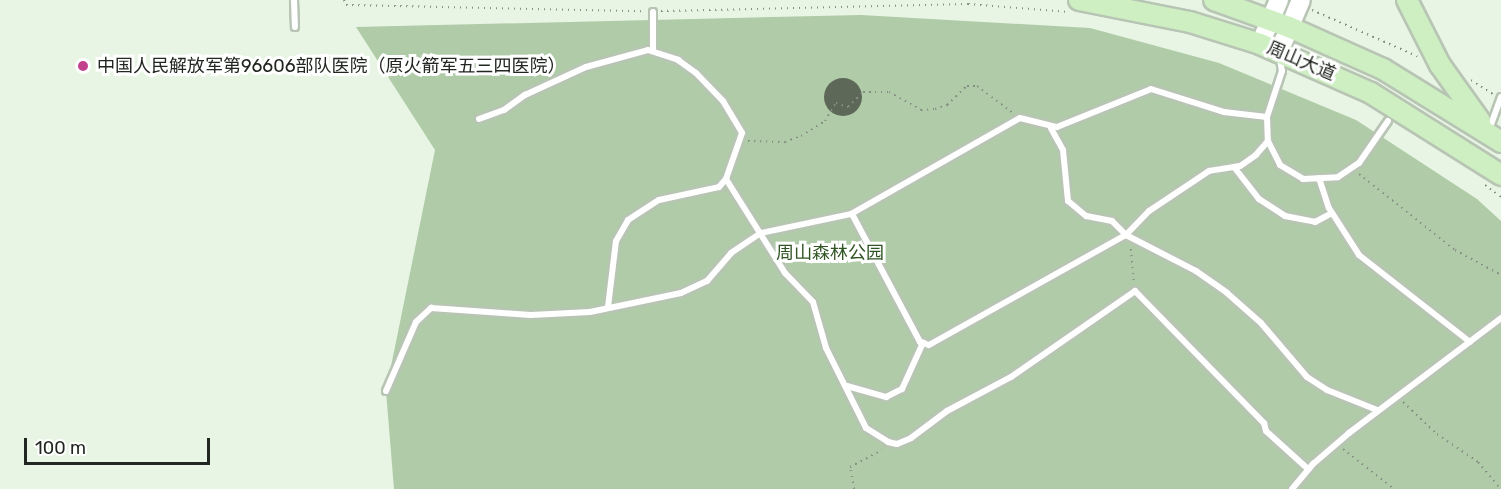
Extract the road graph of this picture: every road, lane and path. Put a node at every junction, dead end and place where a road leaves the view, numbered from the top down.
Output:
1 (294, 0) edge
2 (344, 0) edge
3 (1214, 0) edge
4 (1279, 0) edge
5 (1407, 0) edge
6 (1300, 2) edge
7 (1077, 6) edge
8 (653, 12) junction
9 (1271, 19) junction
10 (295, 27) dead end
11 (1289, 27) junction
12 (1260, 44) junction
13 (653, 51) junction
14 (1279, 52) junction
15 (1440, 65) junction
16 (1501, 97) edge
17 (1267, 117) junction
18 (1020, 118) junction
19 (479, 119) dead end
20 (1388, 121) dead end
21 (1051, 128) junction
22 (741, 138) junction
23 (1495, 138) edge
24 (1268, 141) junction
25 (1234, 167) junction
26 (1353, 168) junction
27 (1319, 178) junction
28 (726, 179) junction
29 (1492, 179) edge
30 (1501, 197) edge
31 (1332, 213) junction
32 (852, 214) junction
33 (761, 233) junction
34 (1126, 235) junction
35 (1501, 274) edge
36 (1135, 291) junction
37 (608, 307) junction
38 (1501, 318) edge
39 (1470, 342) junction
40 (923, 343) junction
41 (847, 386) junction
42 (386, 391) dead end
43 (1396, 396) junction
44 (1377, 410) junction
45 (897, 444) junction
46 (1336, 444) junction
47 (1308, 469) junction
48 (854, 489) edge
49 (1292, 489) edge
50 (1394, 489) edge
51 (1501, 489) edge

1 - 10 lane
2 - 8 path
3 - 9 main road, 周山大道
4 - 9 main road
5 - 15 main road
6 - 11 main road
6 - 15 path
7 - 8 path
7 - 12 main road, 周山大道
8 - 13 lane
9 - 11 main road, 周山大道
9 - 12 main road
11 - 14 main road
11 - 23 main road, 周山大道
12 - 14 main road, 周山大道
13 - 19 lane
13 - 22 lane
14 - 17 lane
14 - 29 main road, 周山大道
15 - 23 main road
16 - 23 lane
17 - 21 lane
17 - 24 lane
18 - 21 lane
18 - 22 path
18 - 32 lane
20 - 26 lane
21 - 34 lane
22 - 28 lane
24 - 25 lane
24 - 27 lane
25 - 31 lane
25 - 34 lane
26 - 27 lane
26 - 35 path
27 - 31 lane
28 - 33 lane
28 - 37 lane
29 - 30 path
31 - 39 lane
32 - 33 lane
32 - 40 lane
33 - 37 lane
33 - 41 lane
34 - 36 path
34 - 40 lane
34 - 44 lane
36 - 45 lane
36 - 47 lane
37 - 42 lane
38 - 39 lane
39 - 43 lane
40 - 41 lane
41 - 45 lane
43 - 44 lane
43 - 51 path
44 - 46 lane
45 - 48 path
46 - 47 lane
46 - 50 path
47 - 49 lane

